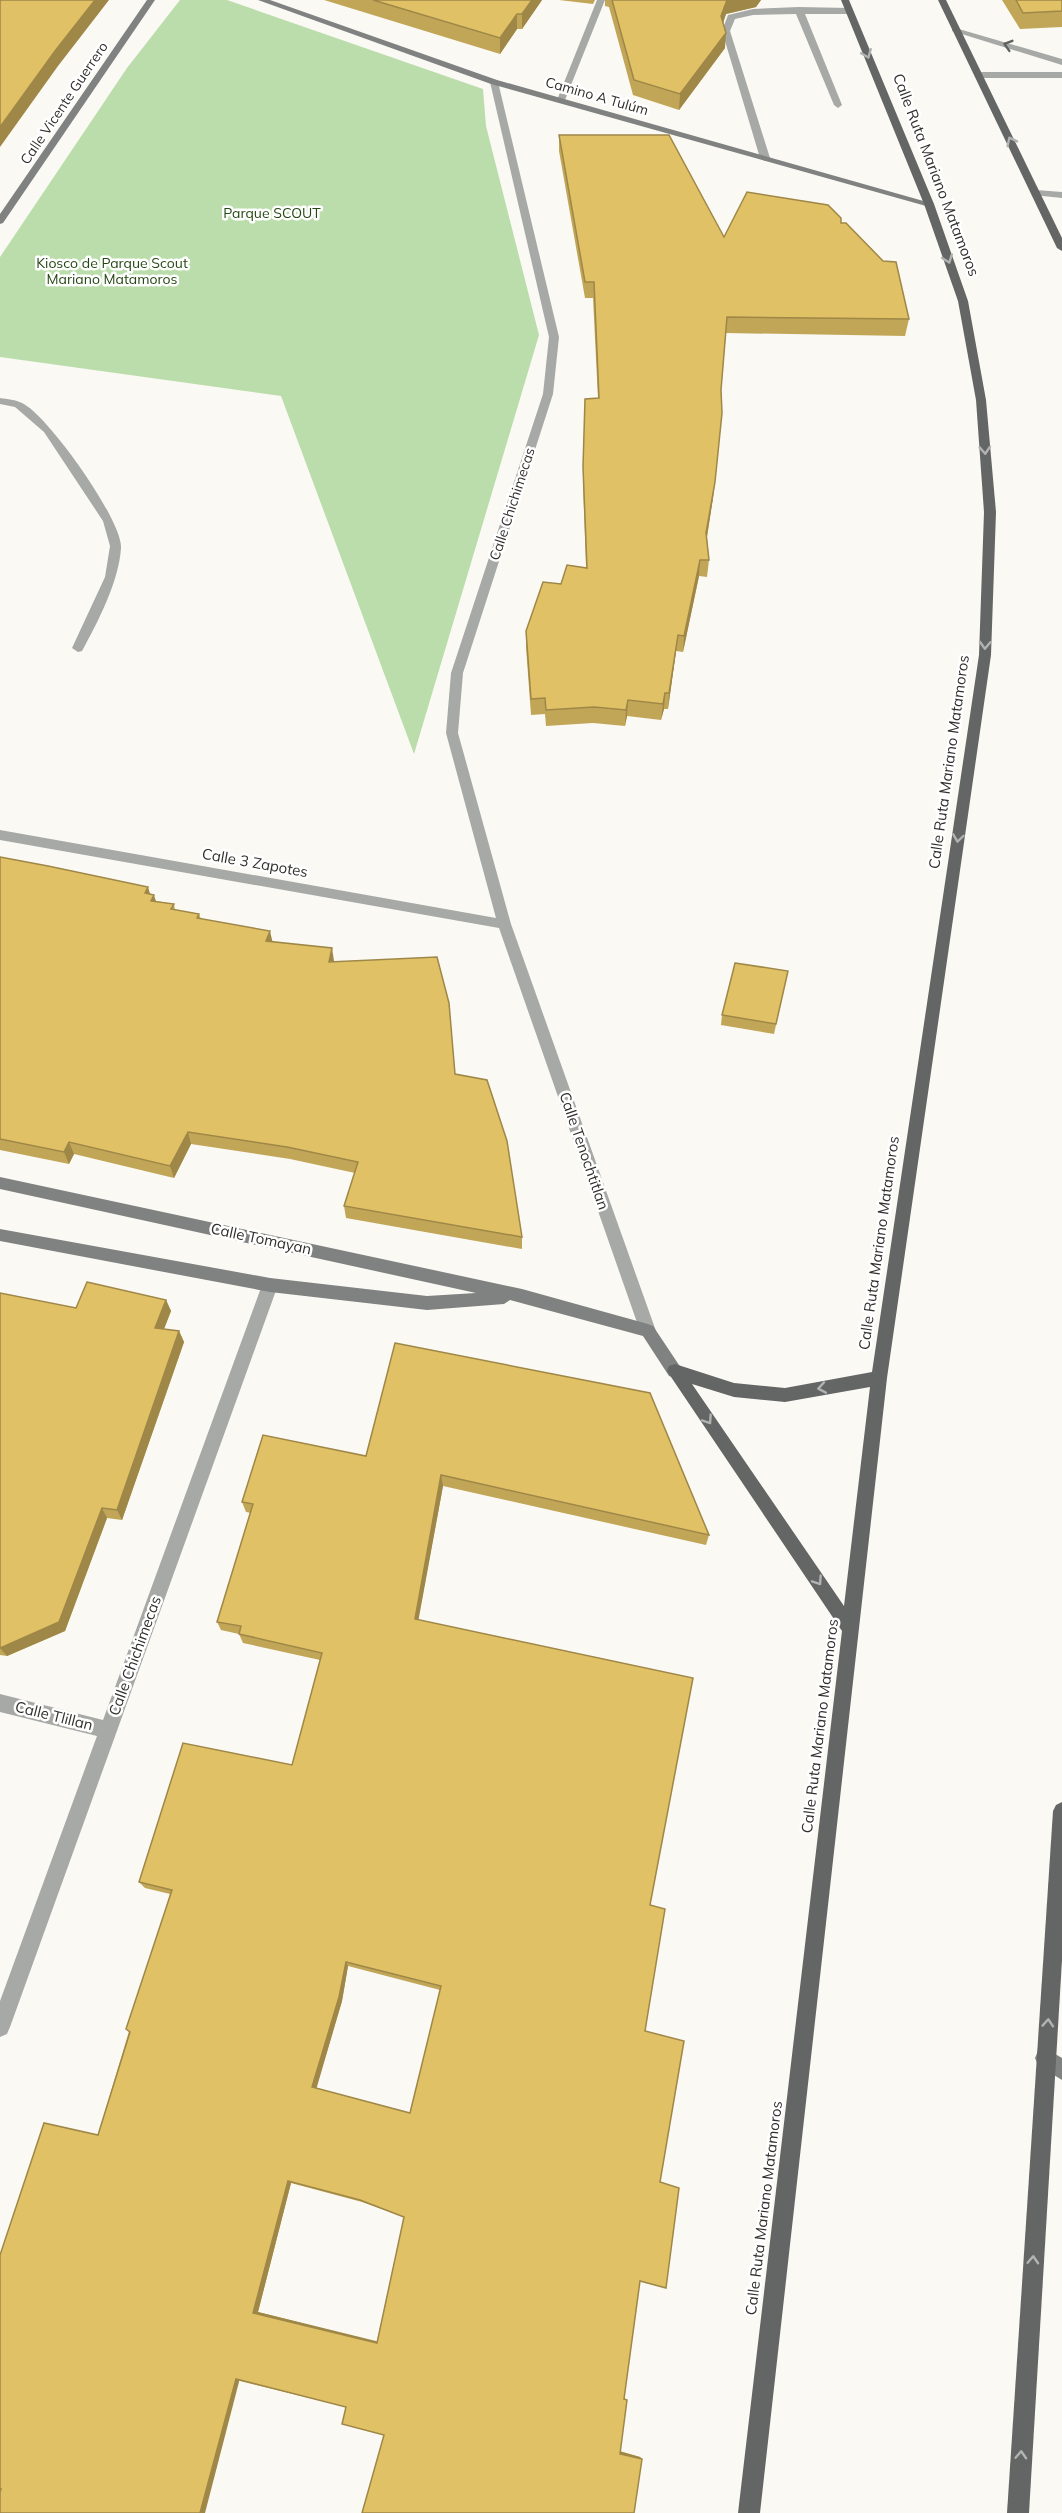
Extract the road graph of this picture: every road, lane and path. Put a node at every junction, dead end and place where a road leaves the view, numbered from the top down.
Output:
1 (151, 0) edge
2 (262, 0) edge
3 (602, 0) edge
4 (845, 0) edge
5 (942, 0) edge
6 (799, 10) junction
7 (849, 10) junction
8 (955, 28) junction
9 (1062, 62) edge
10 (979, 75) junction
11 (1062, 75) edge
12 (494, 82) junction
13 (561, 100) junction
14 (838, 105) dead end
15 (765, 158) junction
16 (1036, 193) junction
17 (1062, 195) edge
18 (929, 204) junction
19 (0, 221) edge
20 (1062, 248) edge
21 (0, 401) edge
22 (78, 648) dead end
23 (0, 835) edge
24 (504, 924) junction
25 (0, 1183) edge
26 (0, 1235) edge
27 (270, 1285) junction
28 (522, 1296) junction
29 (648, 1331) junction
30 (675, 1371) junction
31 (879, 1378) junction
32 (850, 1629) junction
33 (0, 1703) edge
34 (108, 1730) junction
35 (1062, 1811) edge
36 (1060, 1889) edge
37 (0, 2027) edge
38 (1045, 2058) junction
39 (1062, 2070) edge
40 (749, 2513) edge
41 (1018, 2513) edge

1 - 19 street, Calle Vicente Guerrero
2 - 12 street, Camino A Tulúm
3 - 13 street
4 - 7 main road, Calle Ruta Mariano Matamoros
5 - 8 main road
6 - 7 street
6 - 14 street
6 - 15 street
7 -> 18 main road, Calle Ruta Mariano Matamoros
9 -> 8 street
8 - 10 main road
10 - 11 street
16 -> 10 main road
12 - 13 street, Camino A Tulúm
12 - 24 street, Calle Chichimecas
13 - 15 street, Camino A Tulúm
15 - 18 street, Camino A Tulúm
16 - 17 street
16 - 20 main road
18 -> 31 main road, Calle Ruta Mariano Matamoros
21 - 22 street
23 - 24 street, Calle 3 Zapotes
24 - 29 street, Calle Tenochtitlan
25 - 28 street, Calle Tomayan
26 - 27 street, Calle Tomayan
27 - 28 street, Calle Tomayan
27 - 34 street, Calle Chichimecas
28 - 29 street, Calle Tomayan
29 - 30 street, Calle Tenochtitlan
31 -> 30 main road
30 -> 32 main road
31 - 32 main road, Calle Ruta Mariano Matamoros
32 - 40 main road, Calle Ruta Mariano Matamoros
33 - 34 street, Calle Tlillan
34 - 37 street, Calle Chichimecas
35 - 36 main road
38 -> 36 main road
38 - 39 street
41 -> 38 main road

